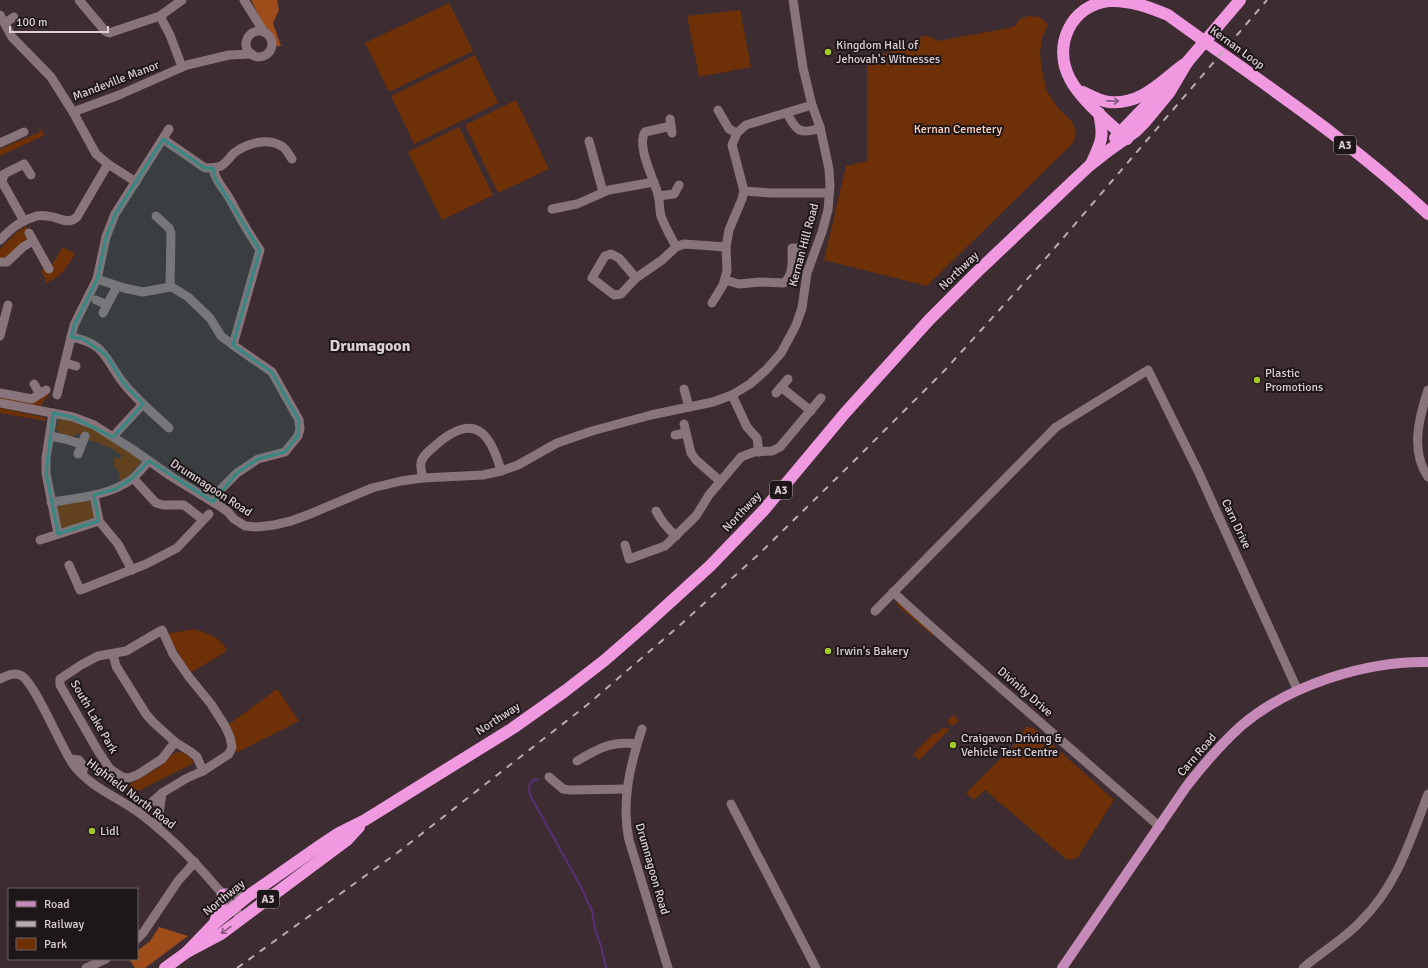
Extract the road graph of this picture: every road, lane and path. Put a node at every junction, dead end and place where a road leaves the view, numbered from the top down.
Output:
1 (80, 0) edge
2 (182, 0) edge
3 (244, 0) edge
4 (793, 0) edge
5 (1240, 0) edge
6 (252, 14) junction
7 (160, 16) junction
8 (14, 17) dead end
9 (3, 19) edge
10 (264, 32) junction
11 (252, 34) junction
12 (249, 50) junction
13 (1188, 61) junction
14 (182, 67) junction
15 (1076, 89) junction
16 (812, 105) junction
17 (718, 110) dead end
18 (73, 112) junction
19 (787, 113) junction
20 (1098, 113) junction
21 (732, 114) dead end
22 (723, 119) junction
23 (671, 126) dead end
24 (820, 128) junction
25 (169, 129) dead end
26 (24, 132) dead end
27 (737, 133) junction
28 (1124, 136) junction
29 (163, 139) junction
30 (0, 143) edge
31 (588, 147) dead end
32 (292, 159) dead end
33 (108, 164) junction
34 (1089, 166) junction
35 (213, 168) junction
36 (31, 175) dead end
37 (136, 182) junction
38 (654, 182) junction
39 (679, 184) dead end
40 (744, 191) junction
41 (603, 192) junction
42 (829, 193) junction
43 (658, 196) junction
44 (552, 209) dead end
45 (1428, 214) edge
46 (156, 216) dead end
47 (24, 221) junction
48 (0, 240) edge
49 (676, 247) junction
50 (726, 247) junction
51 (800, 248) dead end
52 (0, 262) edge
53 (49, 269) dead end
54 (636, 278) junction
55 (97, 279) junction
56 (725, 280) junction
57 (117, 286) junction
58 (170, 286) junction
59 (96, 300) dead end
60 (712, 304) dead end
61 (8, 305) dead end
62 (2, 319) edge
63 (0, 336) edge
64 (71, 337) junction
65 (234, 345) junction
66 (65, 363) junction
67 (76, 366) dead end
68 (788, 379) dead end
69 (34, 384) dead end
70 (684, 389) dead end
71 (1428, 390) edge
72 (0, 393) edge
73 (57, 395) dead end
74 (732, 395) junction
75 (821, 398) dead end
76 (0, 403) edge
77 (143, 404) junction
78 (689, 407) junction
79 (811, 411) junction
80 (53, 412) junction
81 (684, 424) dead end
82 (170, 428) dead end
83 (686, 433) junction
84 (675, 435) dead end
85 (50, 436) junction
86 (114, 437) junction
87 (759, 452) junction
88 (78, 454) dead end
89 (149, 461) junction
90 (501, 471) junction
91 (440, 477) joint
92 (1428, 477) edge
93 (133, 478) junction
94 (423, 478) junction
95 (720, 481) junction
96 (94, 495) junction
97 (209, 500) junction
98 (51, 502) junction
99 (656, 510) dead end
100 (99, 521) junction
101 (58, 534) junction
102 (676, 536) junction
103 (40, 540) dead end
104 (625, 545) dead end
105 (69, 565) dead end
106 (132, 570) junction
107 (893, 592) junction
108 (875, 611) dead end
109 (113, 654) junction
110 (1419, 662) edge
111 (0, 679) edge
112 (1298, 691) junction
113 (642, 729) dead end
114 (175, 742) junction
115 (637, 744) junction
116 (577, 761) dead end
117 (203, 771) junction
118 (549, 777) dead end
119 (627, 789) junction
120 (162, 792) junction
121 (1428, 794) edge
122 (731, 804) dead end
123 (140, 813) junction
124 (365, 820) junction
125 (157, 827) junction
126 (1160, 827) junction
127 (195, 862) junction
128 (222, 894) junction
129 (248, 896) junction
130 (237, 914) junction
131 (215, 923) junction
132 (138, 938) edge
133 (187, 952) junction
134 (104, 960) edge
135 (86, 968) edge
136 (165, 968) edge
137 (668, 968) edge
138 (816, 968) edge
139 (1062, 968) edge
140 (1303, 968) edge

1 - 7 street
2 - 7 street
3 - 6 street, Mandeville Manor
4 - 16 street, Kernan Hill Road
5 - 13 highway, Northway / A3
6 - 10 street, Mandeville Manor
6 - 11 street, Mandeville Manor
7 - 14 street
8 - 9 street, Mandeville Manor
9 - 18 street, Mandeville Manor
10 - 11 street
10 - 12 street, Mandeville Manor
11 - 12 street, Mandeville Manor
12 - 14 street, Mandeville Manor
15 -> 13 highway, A3
13 - 28 highway, Northway / A3
13 - 28 highway, Northway / A3
14 - 18 street, Mandeville Manor
15 - 20 highway, A3
15 - 45 highway, Kernan Loop / A3
16 - 19 street
16 - 24 street, Kernan Hill Road
17 - 22 street
18 - 33 street
19 - 24 street
19 - 27 street
20 - 28 highway, A3
20 - 34 highway
21 - 22 street
22 - 27 street
23 - 38 street
24 - 42 street, Kernan Hill Road
25 - 29 street
26 - 30 street
27 - 40 street
28 - 34 highway, Northway / A3
29 - 35 street
29 - 37 street
31 - 41 street
32 - 35 street
33 - 37 street
33 - 47 street
34 - 124 highway, Northway / A3
35 - 65 street
36 - 47 street
37 - 55 street
38 - 41 street
38 - 43 street
39 - 43 street
40 - 42 street
40 - 50 street
41 - 44 street
42 - 74 street, Kernan Hill Road
43 - 49 street
46 - 58 street
47 - 48 street
49 - 50 street
49 - 54 street
50 - 56 street
51 - 56 street
52 - 53 street
54 - 54 street
55 - 57 street
55 - 64 street
56 - 60 street
57 - 58 street
57 - 59 street
58 - 65 street
61 - 62 street
62 - 63 street
64 - 66 street
64 - 77 street
65 - 97 street
66 - 67 street
66 - 73 street
68 - 79 street
69 - 72 street
70 - 78 street
71 - 92 street
74 - 78 street, Kernan Hill Road
74 - 87 street
75 - 79 street
76 - 80 street, Drumnagoon Road
77 - 82 street
77 - 86 street
78 - 90 street, Kernan Hill Road
79 - 87 street
80 - 85 street
80 - 86 street, Drumnagoon Road
81 - 83 street
83 - 84 street
83 - 95 street
85 - 88 street
85 - 98 street
86 - 89 street, Drumnagoon Road
87 - 95 street
89 - 93 street
89 - 97 street, Drumnagoon Road
90 - 91 street, Kernan Hill Road
90 - 94 street
91 - 94 street, Drumnagoon Road
93 - 96 street
93 - 106 street
94 - 97 street, Drumnagoon Road
95 - 102 street
96 - 98 street
96 - 100 street
98 - 101 street
99 - 102 street
100 - 101 street
100 - 106 street
101 - 103 street
102 - 104 street
105 - 106 street
107 - 108 street
107 - 112 street, Carn Drive
107 - 126 street, Divinity Drive
109 - 114 street
109 - 114 street, South Lake Park
109 - 117 street, South Lake Park
110 - 112 main road, Carn Road
111 - 123 street, Highfield North Road
112 - 126 main road, Carn Road
113 - 115 street, Drumnagoon Road
114 - 117 street
115 - 116 street
115 - 119 street, Drumnagoon Road
117 - 120 street, South Lake Park
118 - 119 street
119 - 137 street, Drumnagoon Road
120 - 123 street, South Lake Park
120 - 125 street
121 - 140 street
122 - 138 street
123 - 125 street, Highfield North Road
124 - 129 highway, Northway / A3
124 - 130 highway, Northway / A3
125 - 127 street, Highfield North Road
126 - 139 main road, Carn Road
127 - 128 street, Highfield North Road
127 - 132 street
128 - 129 street
128 - 130 street, Highfield North Road
128 - 131 highway
129 - 130 highway, Northway / A3
130 - 131 highway, Northway / A3
130 -> 133 highway, Northway / A3
131 - 133 highway, Northway / A3
133 - 136 highway, Northway / A3
134 - 135 street

